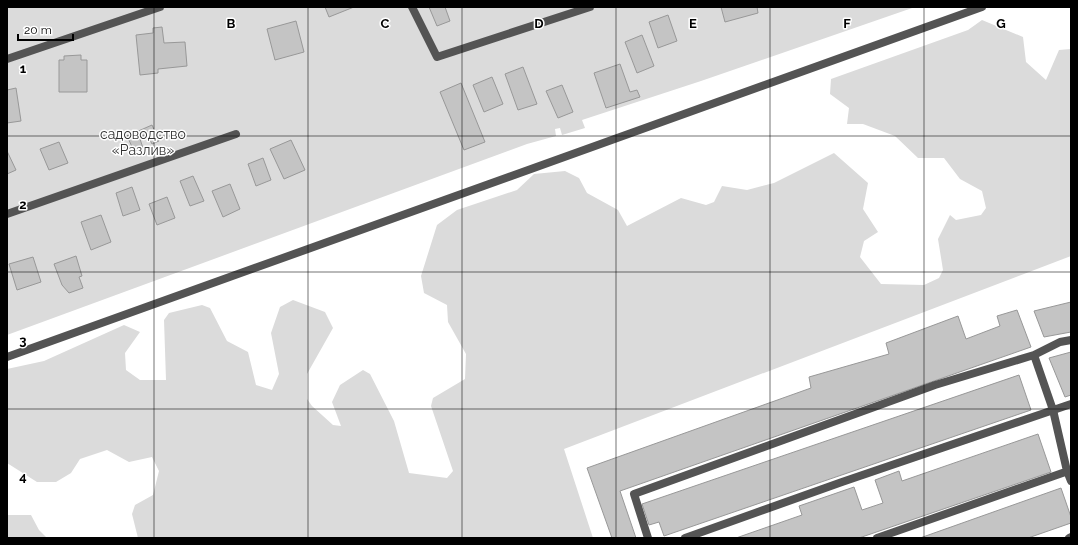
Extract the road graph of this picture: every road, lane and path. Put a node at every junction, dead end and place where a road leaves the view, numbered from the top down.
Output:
1 (160, 7) edge
2 (412, 7) edge
3 (590, 7) edge
4 (982, 7) edge
5 (7, 59) edge
6 (236, 134) dead end
7 (7, 214) edge
8 (1071, 340) edge
9 (1034, 354) junction
10 (7, 357) edge
11 (1071, 404) edge
12 (1053, 410) junction
13 (1069, 470) edge
14 (1071, 481) edge
15 (648, 538) edge
16 (685, 538) edge
17 (877, 538) edge

1 - 5 street
2 - 3 street
4 - 10 street
6 - 7 street
8 - 9 street
9 - 12 street
9 - 15 street
11 - 12 street
12 - 13 street
12 - 16 street
13 - 14 street
13 - 17 street

